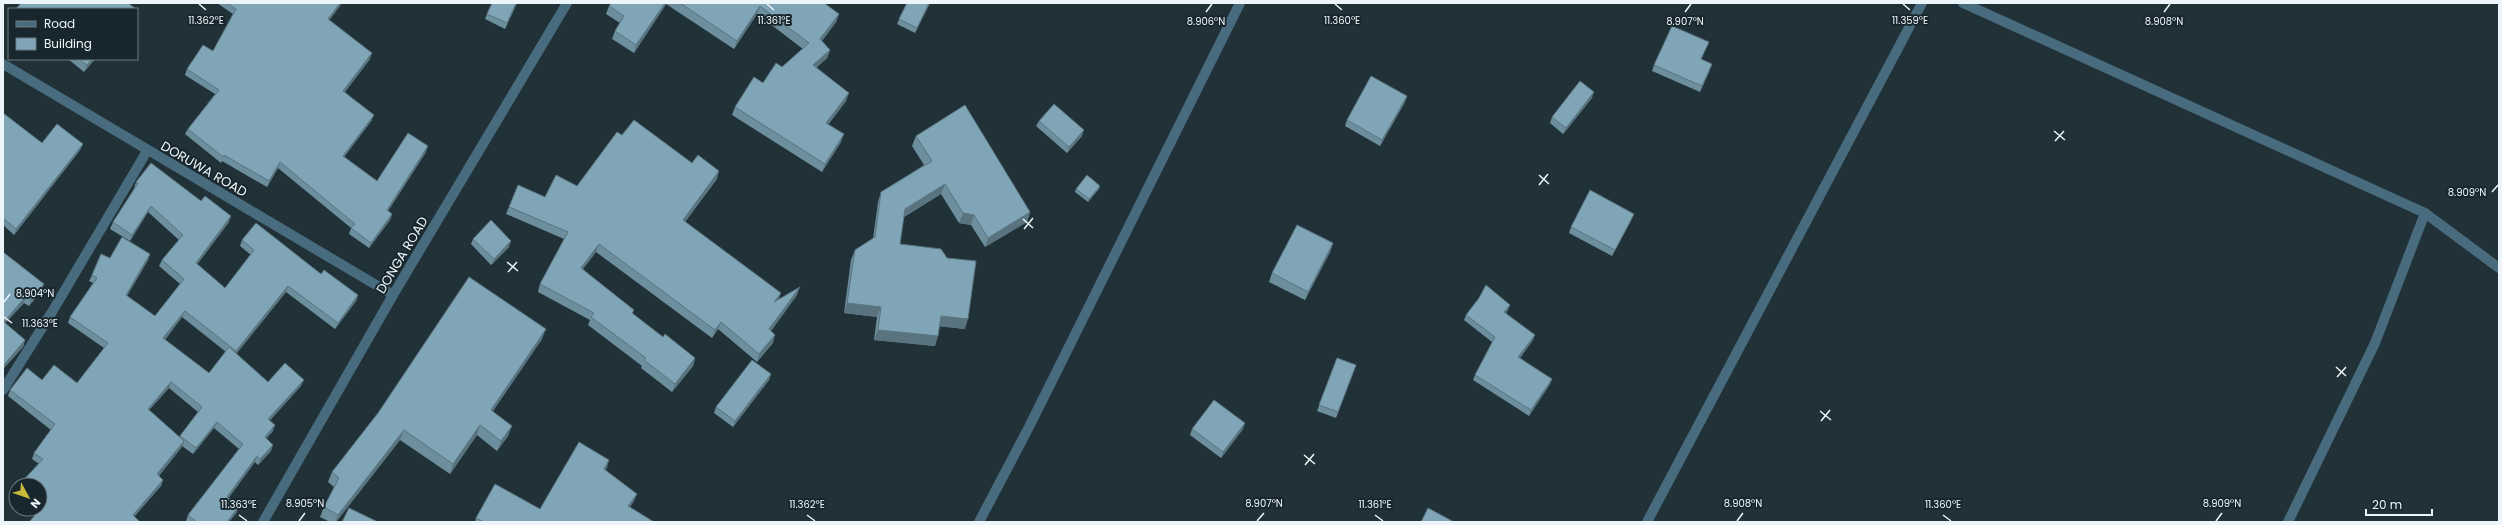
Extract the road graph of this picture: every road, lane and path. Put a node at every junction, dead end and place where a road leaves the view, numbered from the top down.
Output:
1 (568, 3) edge
2 (1240, 3) edge
3 (1922, 3) edge
4 (1963, 3) edge
5 (3, 64) edge
6 (148, 151) junction
7 (2425, 213) junction
8 (2499, 268) edge
9 (393, 295) junction
10 (3, 390) edge
11 (263, 522) edge
12 (979, 522) edge
13 (1647, 522) edge
14 (2288, 522) edge

1 - 9 street, DONGA ROAD
2 - 12 street
3 - 13 street
4 - 7 street
5 - 6 street, DORUWA ROAD
6 - 9 street, DORUWA ROAD
6 - 10 street
7 - 8 street
7 - 14 street
9 - 11 street, DONGA ROAD

